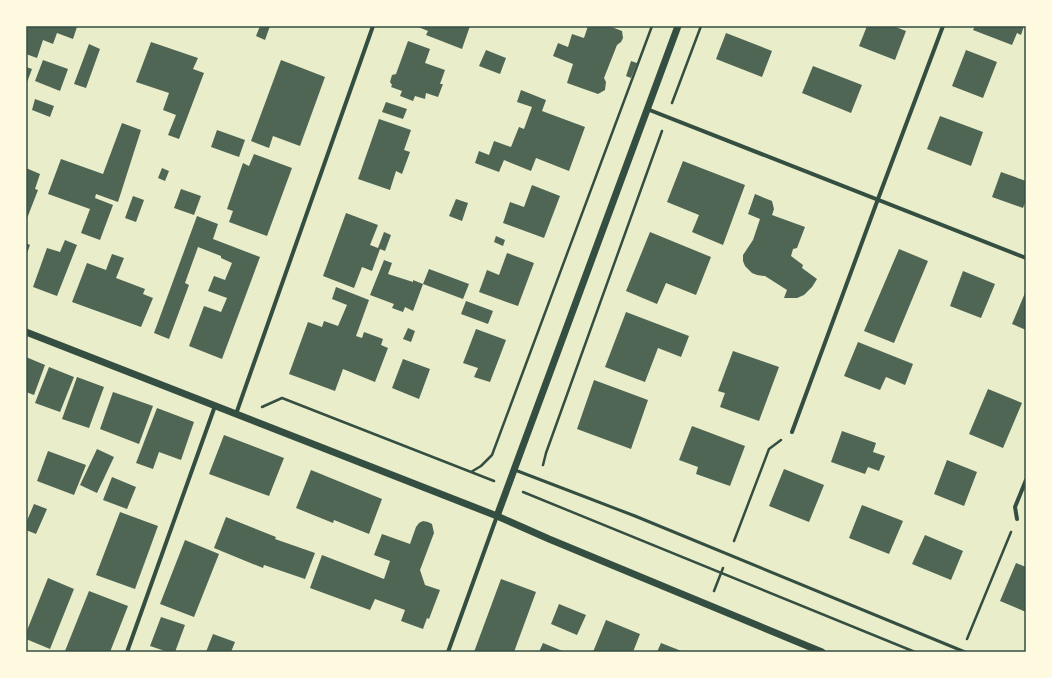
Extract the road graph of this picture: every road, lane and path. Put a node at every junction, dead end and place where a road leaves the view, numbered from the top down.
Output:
1 (373, 26) edge
2 (652, 26) edge
3 (678, 26) edge
4 (701, 26) edge
5 (943, 26) edge
6 (647, 109) junction
7 (667, 116) junction
8 (878, 199) junction
9 (1026, 258) edge
10 (26, 332) edge
11 (215, 406) junction
12 (238, 415) junction
13 (792, 432) joint
14 (515, 470) junction
15 (471, 472) junction
16 (1026, 480) edge
17 (543, 481) junction
18 (508, 486) junction
19 (550, 503) junction
20 (498, 516) junction
21 (1017, 519) joint
22 (729, 555) junction
23 (720, 573) junction
24 (708, 605) junction
25 (964, 651) edge
26 (127, 652) edge
27 (448, 652) edge
28 (822, 652) edge
29 (915, 652) edge

1 - 12 street
2 - 15 path
3 - 6 street
4 - 7 path
5 - 8 street
6 - 7 street
6 - 14 street
7 - 8 street
7 - 17 path
8 - 9 street
8 - 13 street
10 - 11 street
11 - 12 street
11 - 26 street
12 - 15 path
12 - 20 street
13 - 22 path
14 - 17 lane
14 - 18 street
15 - 18 path
16 - 21 street
17 - 19 path
17 - 22 lane
18 - 19 path
18 - 20 street
19 - 23 path
20 - 24 street
20 - 27 street
21 - 25 path
22 - 23 path
22 - 25 lane
23 - 24 path
23 - 29 path
24 - 28 street

